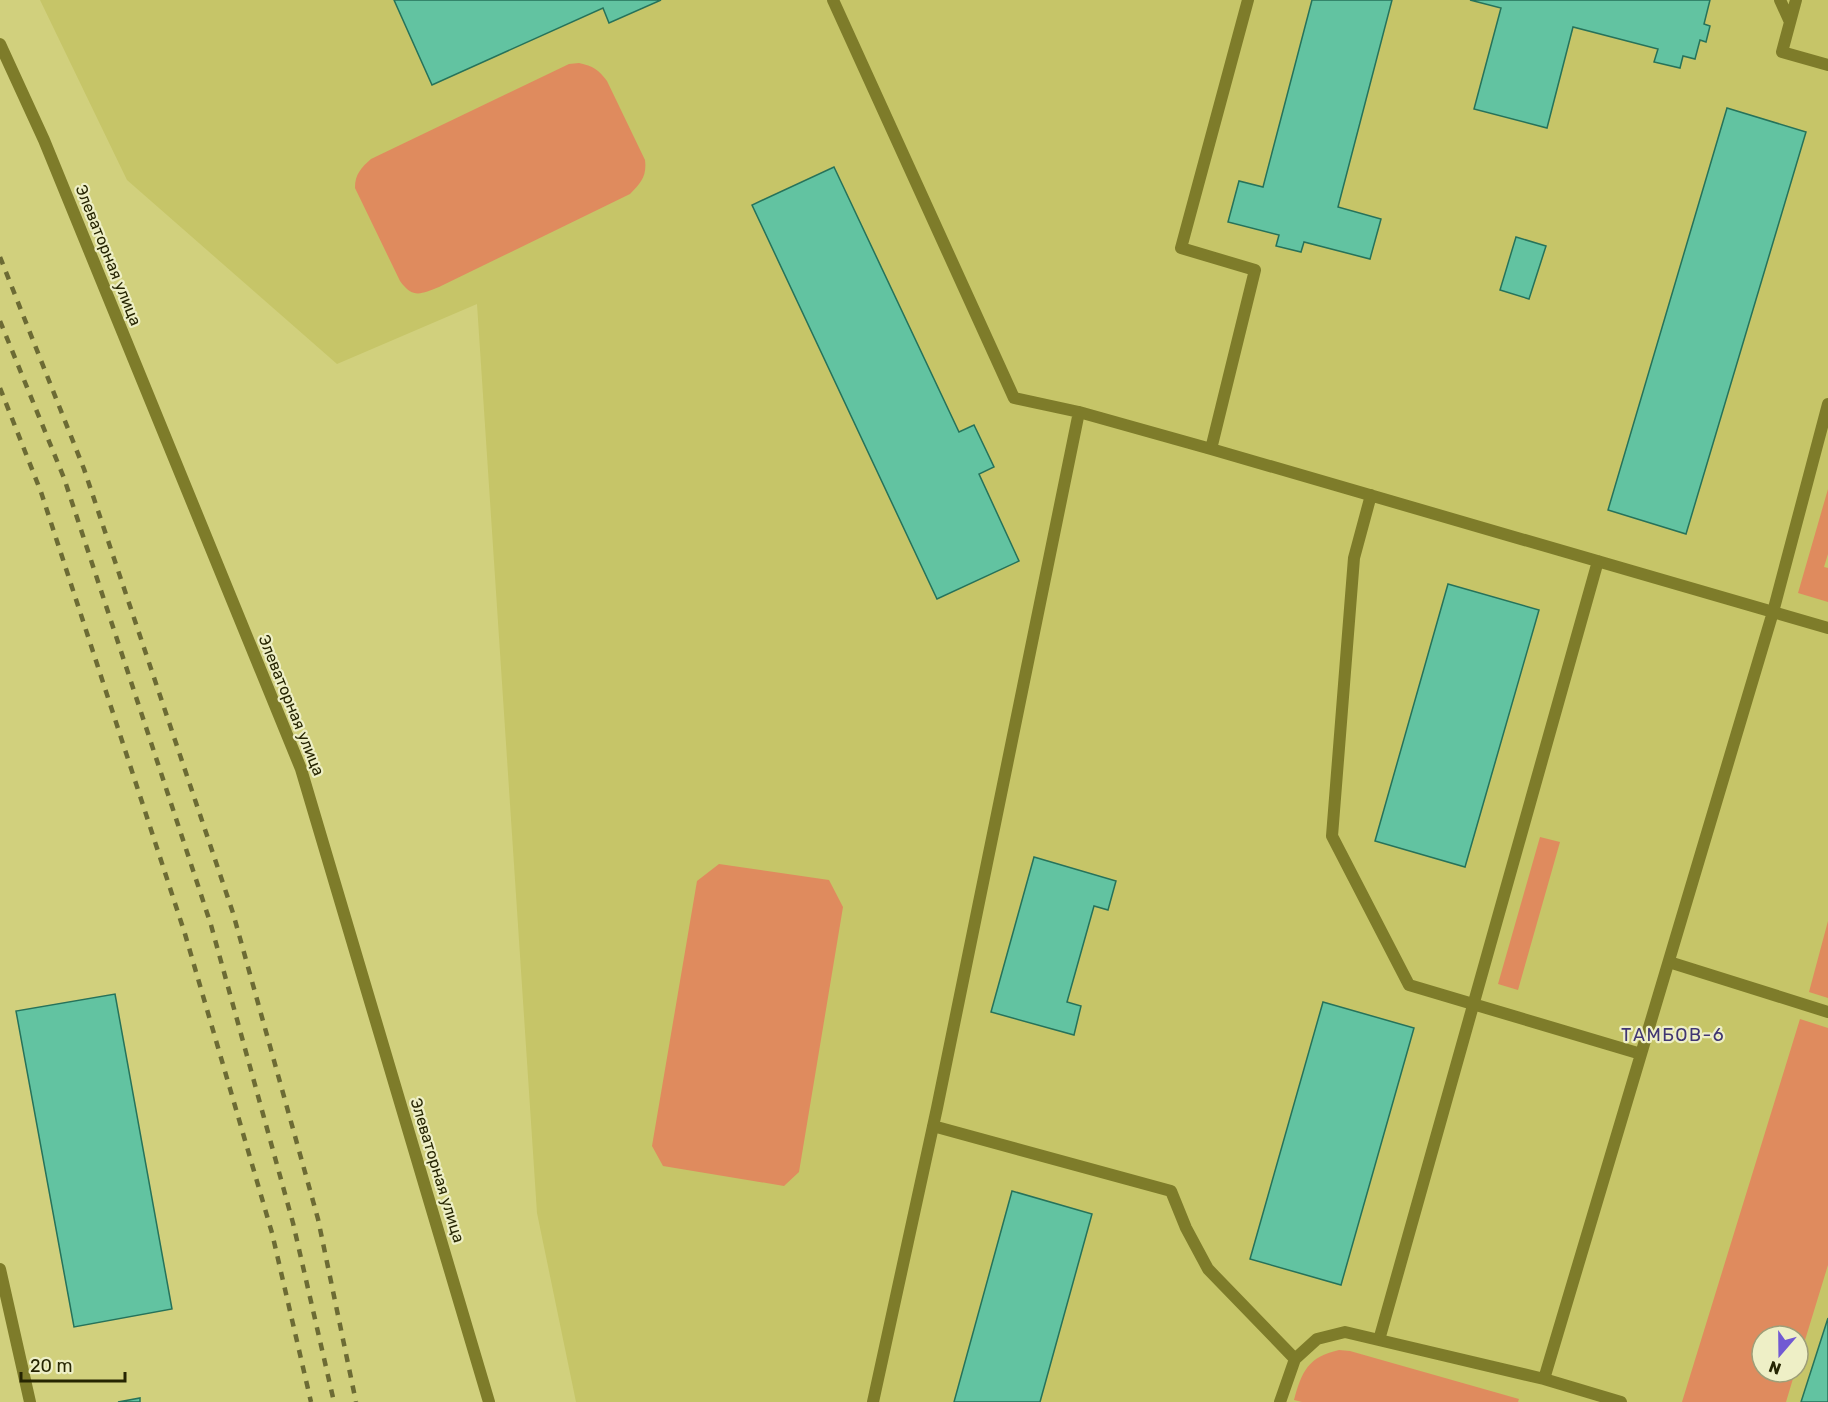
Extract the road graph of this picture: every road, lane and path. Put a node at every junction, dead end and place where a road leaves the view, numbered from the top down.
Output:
1 (833, 0) edge
2 (1248, 0) edge
3 (1780, 0) edge
4 (1796, 0) edge
5 (1790, 22) junction
6 (0, 44) edge
7 (1828, 65) edge
8 (1828, 404) edge
9 (1078, 412) junction
10 (1211, 448) junction
11 (1371, 495) junction
12 (1598, 561) junction
13 (1773, 612) junction
14 (1828, 628) edge
15 (1669, 962) junction
16 (1475, 1004) junction
17 (1828, 1012) edge
18 (1641, 1054) junction
19 (933, 1126) junction
20 (0, 1269) edge
21 (1379, 1340) junction
22 (1295, 1359) junction
23 (1544, 1379) junction
24 (30, 1402) edge
25 (489, 1402) edge
26 (873, 1402) edge
27 (1280, 1402) edge
28 (1621, 1402) edge

1 - 9 street
2 - 10 street
3 - 5 street
4 - 5 street
5 - 7 street
6 - 25 street, Элеваторная улица
8 - 13 street
9 - 10 street
9 - 19 street
10 - 11 street
11 - 12 street
11 - 16 street
12 - 13 street
12 - 16 street
13 - 14 street
13 - 15 street
15 - 17 street
15 - 18 street
16 - 18 street
16 - 21 street
18 - 23 street
19 - 22 street
19 - 26 street
20 - 24 street
21 - 22 street
21 - 23 street
22 - 27 street
23 - 28 street

